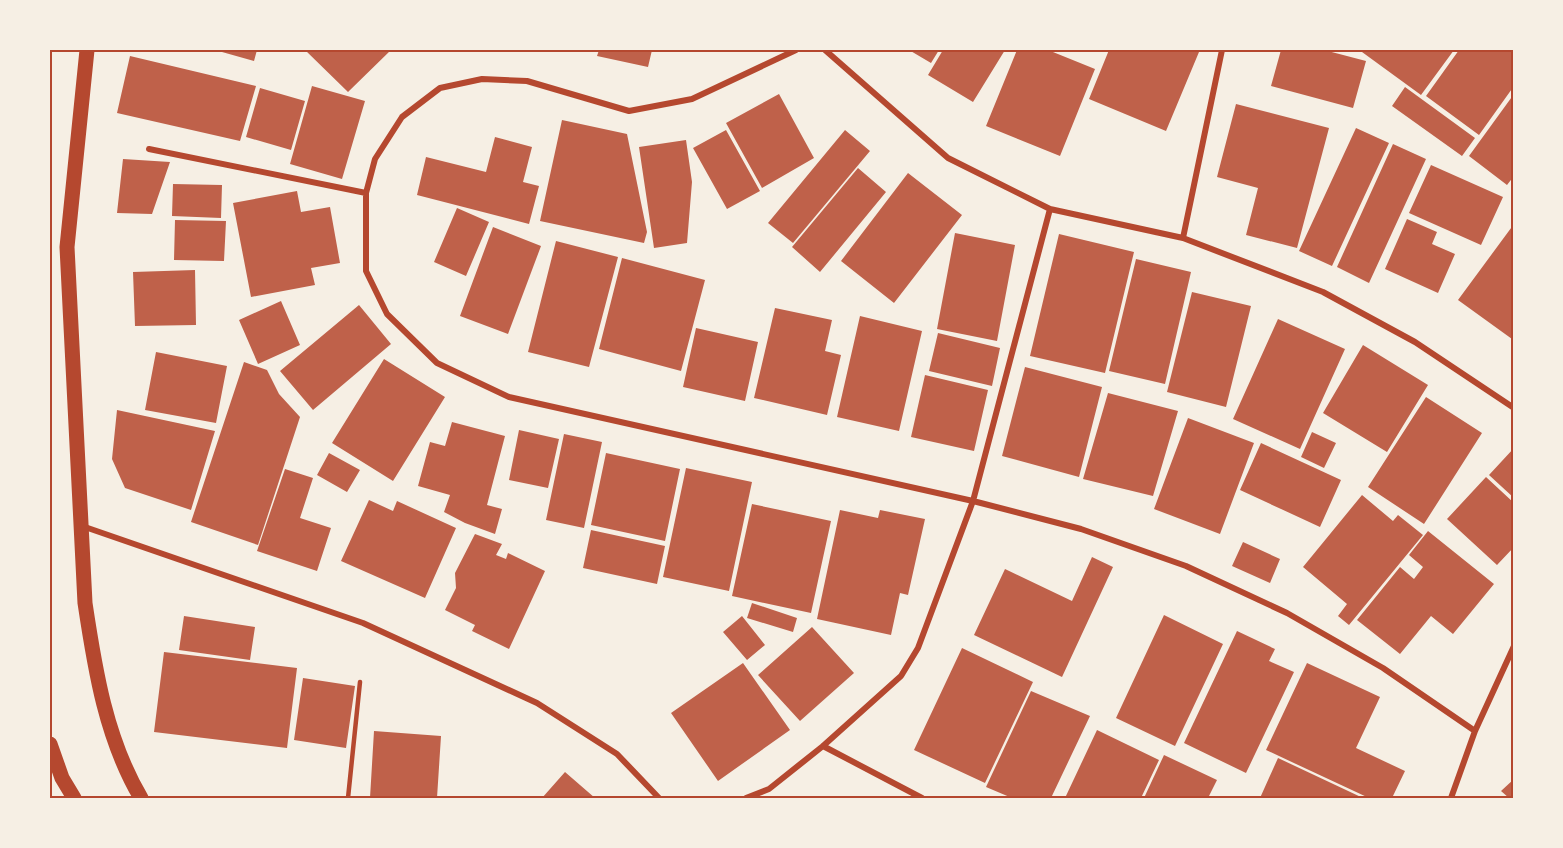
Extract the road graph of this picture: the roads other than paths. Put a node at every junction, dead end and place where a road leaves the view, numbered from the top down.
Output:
1 (87, 50) edge
2 (796, 50) edge
3 (825, 50) edge
4 (1222, 50) edge
5 (149, 149) dead end
6 (366, 193) junction
7 (1050, 209) junction
8 (1183, 238) junction
9 (1514, 408) edge
10 (973, 501) junction
11 (82, 525) junction
12 (1514, 646) edge
13 (360, 682) dead end
14 (1475, 731) junction
15 (50, 744) edge
16 (823, 746) junction
17 (74, 798) edge
18 (141, 798) edge
19 (348, 798) edge
20 (659, 798) edge
21 (746, 798) edge
22 (922, 798) edge
23 (1451, 798) edge

1 - 11 main road
2 - 6 street
3 - 7 street
4 - 8 street
5 - 6 street
6 - 10 street
7 - 8 street
7 - 10 street
8 - 9 street
10 - 14 street
10 - 16 street
11 - 18 main road
11 - 20 street
12 - 14 street
13 - 19 lane
14 - 23 street
15 - 17 main road
16 - 21 street
16 - 22 street

